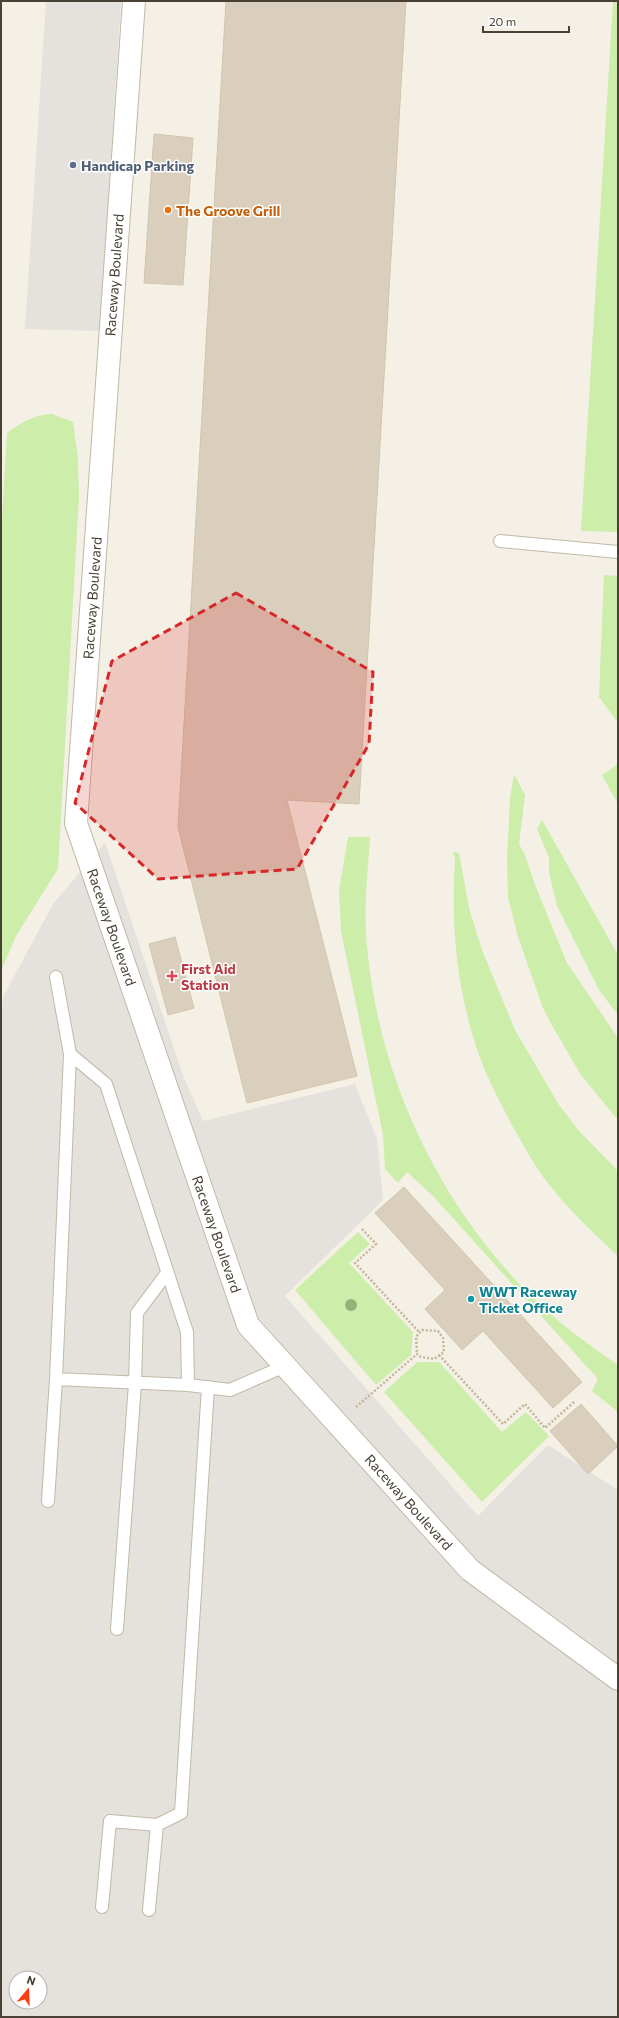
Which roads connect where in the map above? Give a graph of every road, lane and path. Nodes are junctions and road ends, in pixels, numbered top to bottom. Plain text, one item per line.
1 (134, 1) edge
2 (500, 541) dead end
3 (618, 552) edge
4 (56, 977) dead end
5 (70, 1054) junction
6 (362, 1229) dead end
7 (167, 1273) junction
8 (420, 1333) junction
9 (416, 1354) junction
10 (439, 1355) junction
11 (285, 1366) junction
12 (56, 1379) junction
13 (135, 1384) junction
14 (188, 1384) junction
15 (208, 1387) junction
16 (574, 1402) dead end
17 (337, 1423) junction
18 (48, 1501) dead end
19 (118, 1629) dead end
20 (618, 1679) edge
21 (157, 1825) junction
22 (102, 1907) dead end
23 (149, 1910) dead end

1 - 11 street, Raceway Boulevard
2 - 3 lane
4 - 5 lane
5 - 7 lane
5 - 12 lane
6 - 8 path
7 - 13 lane
7 - 14 lane
8 - 9 path
8 - 10 path
9 - 10 path
9 - 17 path
10 - 16 path
11 - 15 lane
11 - 17 street, Raceway Boulevard
12 - 13 lane
12 - 18 lane
13 - 14 lane
13 - 19 lane
14 - 15 lane
15 - 21 lane
17 - 20 street, Raceway Boulevard
21 - 22 lane
21 - 23 lane

